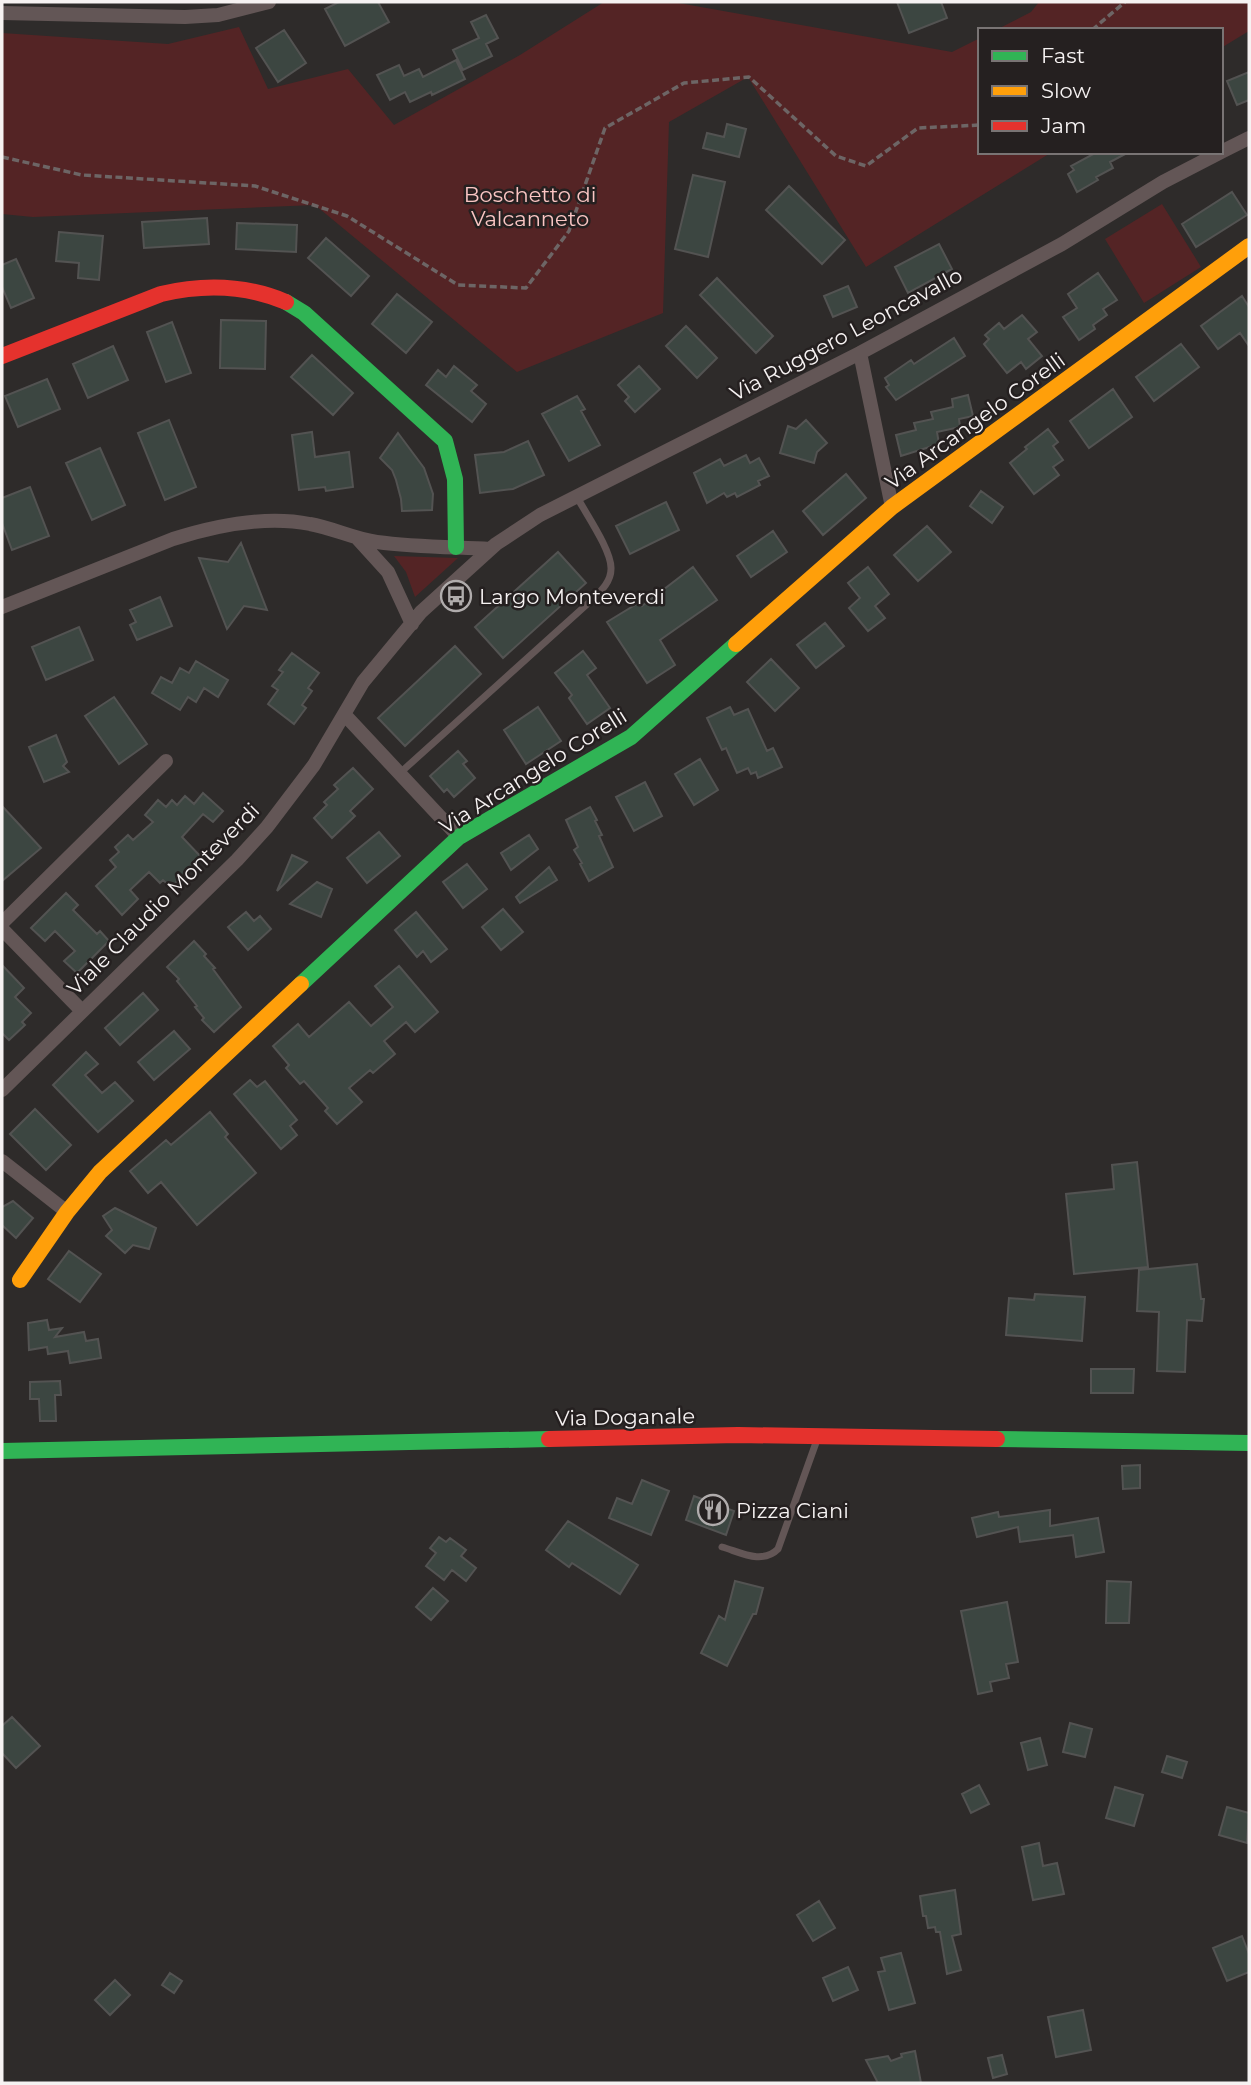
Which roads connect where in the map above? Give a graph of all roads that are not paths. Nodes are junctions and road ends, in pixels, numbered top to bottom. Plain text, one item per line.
1 (269, 2) edge
2 (2, 13) edge
3 (1249, 138) edge
4 (1223, 151) edge
5 (1217, 154) edge
6 (1249, 246) edge
7 (860, 353) junction
8 (2, 356) edge
9 (577, 497) junction
10 (892, 507) junction
11 (356, 538) junction
12 (456, 547) junction
13 (489, 549) junction
14 (2, 607) edge
15 (412, 624) junction
16 (344, 714) junction
17 (166, 761) dead end
18 (400, 774) junction
19 (459, 837) junction
20 (2, 923) edge
21 (2, 929) edge
22 (81, 1010) junction
23 (2, 1090) edge
24 (2, 1161) edge
25 (67, 1212) junction
26 (20, 1280) dead end
27 (818, 1437) junction
28 (1249, 1443) edge
29 (2, 1451) edge
30 (722, 1546) dead end

1 - 2 street
3 - 4 street, Via Ruggero Leoncavallo
5 - 7 street, Via Ruggero Leoncavallo
6 - 10 street, Via Arcangelo Corelli
7 - 9 street, Via Ruggero Leoncavallo
7 - 10 street
8 - 12 street
9 - 13 street, Via Ruggero Leoncavallo
9 - 18 lane
10 - 19 street, Via Arcangelo Corelli
11 - 12 street
11 - 14 street
11 - 15 street
12 - 13 street
13 - 15 street, Via Ruggero Leoncavallo
15 - 16 street, Viale Claudio Monteverdi
16 - 18 street
16 - 22 street, Viale Claudio Monteverdi
17 - 20 street
18 - 19 street
19 - 25 street, Via Arcangelo Corelli
21 - 22 street
22 - 23 street, Viale Claudio Monteverdi
24 - 25 street
25 - 26 street, Via Arcangelo Corelli
27 - 28 street, Via Doganale
27 - 29 street, Via Doganale
27 - 30 lane

